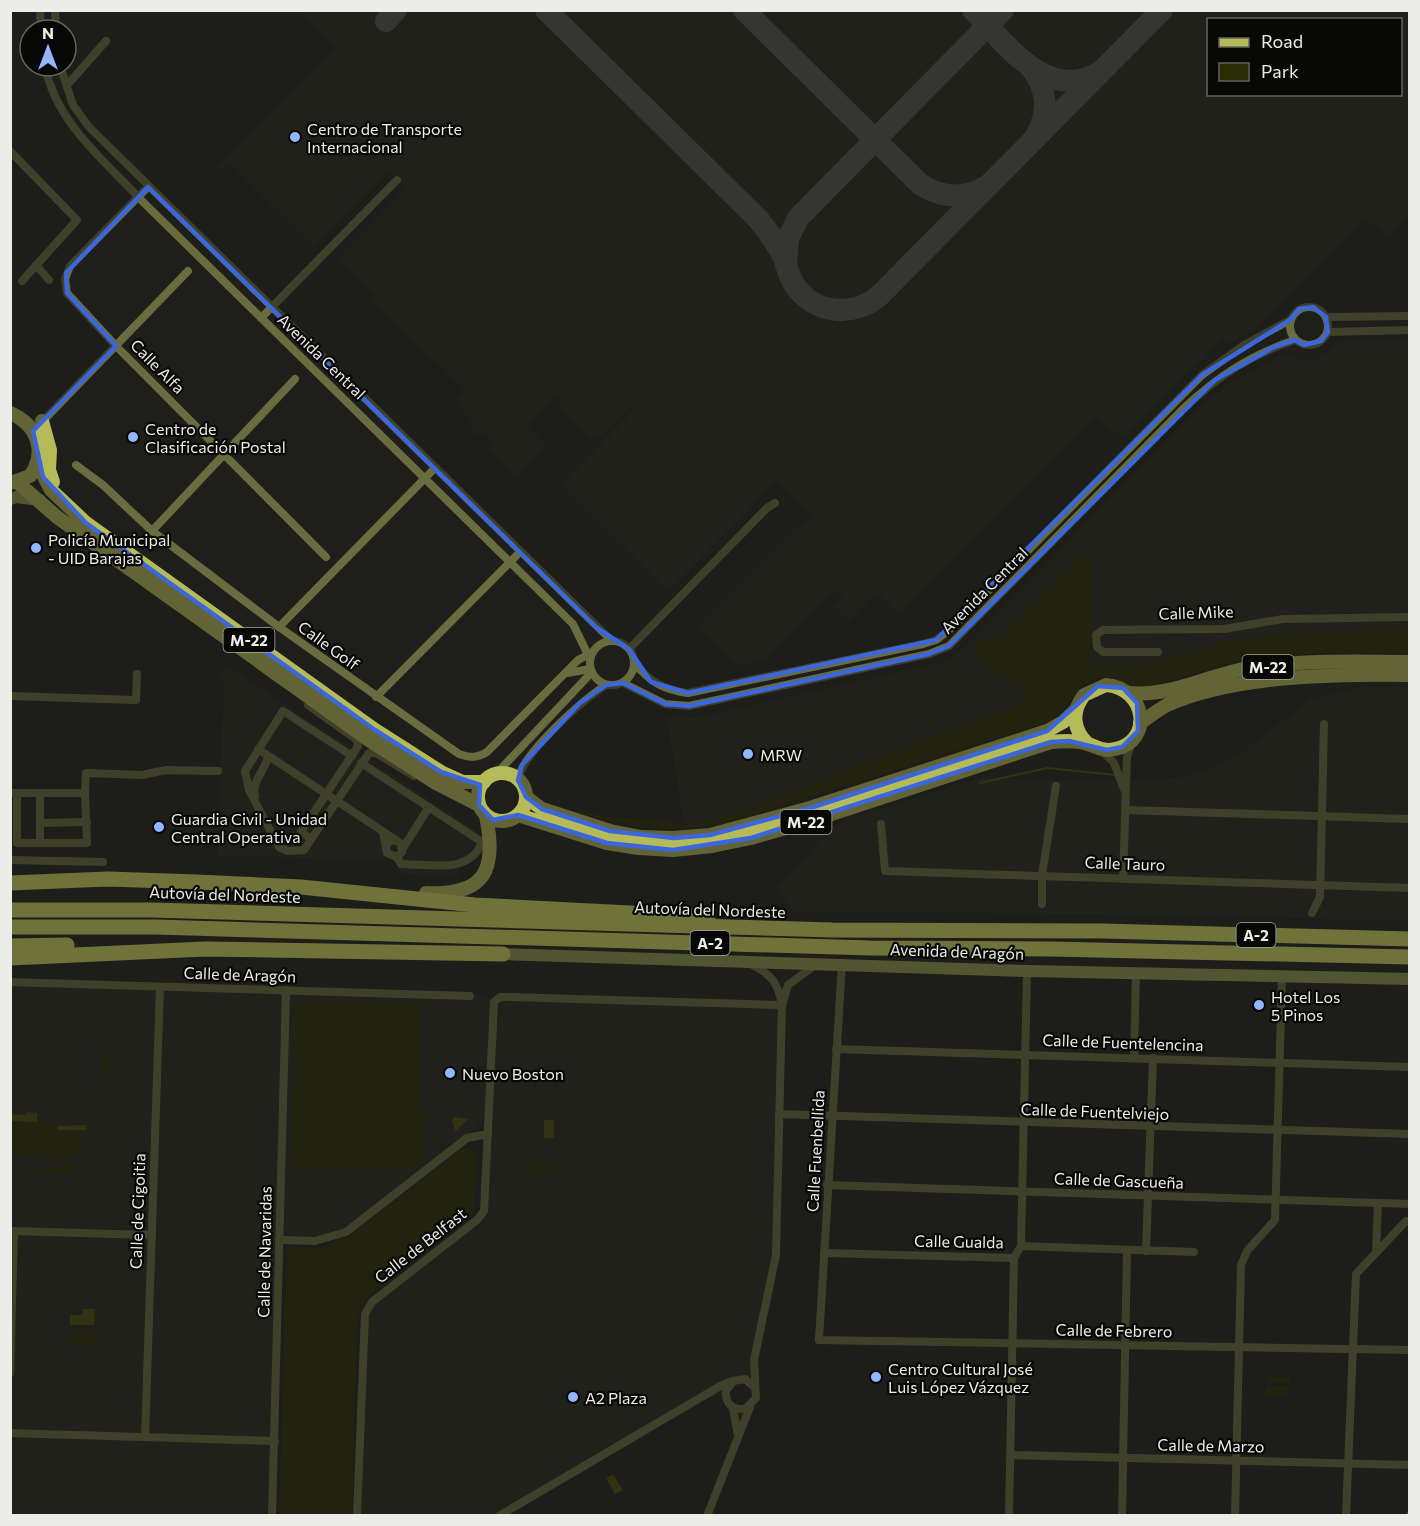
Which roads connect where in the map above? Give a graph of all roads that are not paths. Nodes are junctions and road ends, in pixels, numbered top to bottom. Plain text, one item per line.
1 (106, 41) dead end
2 (49, 78) edge
3 (64, 78) edge
4 (69, 83) dead end
5 (10, 151) edge
6 (397, 180) dead end
7 (148, 187) junction
8 (138, 196) junction
9 (36, 265) junction
10 (188, 271) dead end
11 (49, 280) dead end
12 (22, 281) dead end
13 (271, 308) junction
14 (1410, 316) edge
15 (1326, 317) junction
16 (261, 318) junction
17 (1290, 320) junction
18 (1410, 330) edge
19 (1328, 332) junction
20 (1295, 340) junction
21 (116, 346) junction
22 (295, 379) dead end
23 (10, 413) edge
24 (38, 426) junction
25 (224, 455) junction
26 (38, 465) junction
27 (76, 465) dead end
28 (435, 468) junction
29 (425, 478) junction
30 (14, 482) edge
31 (10, 499) edge
32 (40, 500) junction
33 (775, 503) dead end
34 (86, 523) junction
35 (152, 531) junction
36 (520, 552) junction
37 (327, 557) dead end
38 (510, 562) junction
39 (195, 616) junction
40 (1410, 617) edge
41 (279, 627) junction
42 (612, 641) junction
43 (629, 649) junction
44 (1158, 652) dead end
45 (591, 661) junction
46 (1410, 662) edge
47 (634, 663) junction
48 (567, 673) junction
49 (137, 674) dead end
50 (1410, 675) edge
51 (623, 683) junction
52 (606, 685) junction
53 (1129, 693) junction
54 (10, 696) edge
55 (376, 697) junction
56 (1076, 710) junction
57 (1140, 723) junction
58 (1324, 724) dead end
59 (1134, 738) junction
60 (1094, 747) junction
61 (258, 749) junction
62 (268, 756) junction
63 (352, 756) junction
64 (361, 763) junction
65 (266, 766) junction
66 (280, 766) junction
67 (218, 771) dead end
68 (496, 774) junction
69 (518, 780) junction
70 (484, 782) junction
71 (436, 783) junction
72 (1056, 786) dead end
73 (1125, 792) junction
74 (14, 793) edge
75 (40, 793) junction
76 (85, 793) junction
77 (326, 795) junction
78 (255, 797) junction
79 (526, 797) junction
80 (336, 801) junction
81 (429, 807) junction
82 (483, 810) junction
83 (1126, 810) junction
84 (518, 815) junction
85 (1322, 817) junction
86 (1410, 819) edge
87 (87, 822) junction
88 (40, 823) junction
89 (881, 824) dead end
90 (383, 832) junction
91 (311, 839) junction
92 (396, 840) junction
93 (40, 843) junction
94 (386, 846) junction
95 (403, 848) junction
96 (397, 857) junction
97 (10, 860) edge
98 (103, 862) dead end
99 (1042, 875) junction
100 (1122, 879) junction
101 (10, 883) edge
102 (1321, 885) junction
103 (1410, 888) edge
104 (339, 891) junction
105 (1042, 904) dead end
106 (10, 910) edge
107 (1312, 913) dead end
108 (441, 919) junction
109 (831, 923) junction
110 (10, 927) edge
111 (1103, 931) junction
112 (1410, 939) edge
113 (10, 946) edge
114 (503, 954) junction
115 (1410, 957) edge
116 (10, 958) edge
117 (744, 961) junction
118 (819, 963) junction
119 (842, 963) junction
120 (1027, 971) junction
121 (1136, 973) junction
122 (1282, 977) junction
123 (1410, 979) edge
124 (10, 982) edge
125 (160, 987) junction
126 (286, 990) junction
127 (470, 996) dead end
128 (782, 1005) junction
129 (836, 1049) junction
130 (1024, 1054) junction
131 (1134, 1058) junction
132 (1153, 1058) junction
133 (1280, 1062) junction
134 (1410, 1067) edge
135 (779, 1114) junction
136 (831, 1116) junction
137 (1023, 1124) junction
138 (1151, 1128) junction
139 (1278, 1132) junction
140 (488, 1134) junction
141 (1410, 1134) edge
142 (827, 1185) junction
143 (1022, 1191) junction
144 (1148, 1196) junction
145 (1276, 1200) junction
146 (1378, 1203) junction
147 (1410, 1204) edge
148 (1410, 1221) edge
149 (12, 1231) edge
150 (152, 1235) junction
151 (279, 1240) junction
152 (1021, 1246) junction
153 (1127, 1251) junction
154 (1146, 1251) junction
155 (1194, 1252) dead end
156 (1376, 1252) junction
157 (824, 1253) junction
158 (1014, 1258) junction
159 (819, 1340) joint
160 (1012, 1342) junction
161 (1126, 1345) junction
162 (1238, 1348) junction
163 (1353, 1349) junction
164 (1410, 1350) edge
165 (754, 1360) junction
166 (10, 1373) edge
167 (736, 1380) junction
168 (754, 1387) junction
169 (726, 1396) junction
170 (700, 1397) junction
171 (750, 1407) junction
172 (733, 1408) junction
173 (10, 1433) edge
174 (738, 1436) junction
175 (146, 1437) junction
176 (275, 1441) junction
177 (1011, 1455) junction
178 (1124, 1457) junction
179 (1236, 1460) junction
180 (1348, 1464) junction
181 (1410, 1465) edge
182 (272, 1515) edge
183 (357, 1515) edge
184 (499, 1515) edge
185 (707, 1515) edge
186 (1009, 1515) edge
187 (1122, 1515) edge
188 (1235, 1515) edge
189 (1346, 1515) edge

1 - 4 street
2 - 8 street, Avenida Central
3 - 7 street, Avenida Central
5 - 9 street
6 - 13 street
7 - 8 street, Calle Alfa
7 - 13 street, Avenida Central
8 - 16 street, Avenida Central
8 - 21 street, Calle Alfa
9 - 11 street
9 - 12 street
10 - 21 street
13 - 16 street
13 - 28 street, Avenida Central
14 - 15 street
15 - 17 street
15 - 19 street
16 - 29 street, Avenida Central
17 - 20 street
17 - 47 street, Avenida Central
18 - 19 street
19 - 20 street
20 - 51 street, Avenida Central
21 - 24 street
21 - 25 street, Calle Alfa
22 - 25 street
23 - 24 main road
24 - 26 main road
24 - 34 main road
25 - 35 street
25 - 37 street, Calle Alfa
26 - 30 main road
26 - 34 main road, M-22
27 - 35 street, Calle Golf
28 - 29 street
28 - 36 street, Avenida Central
29 - 38 street, Avenida Central
29 - 41 street
30 - 32 main road, M-22
31 - 32 street
32 - 39 main road, M-22
33 - 43 street
34 - 70 main road, M-22
35 - 41 street, Calle Golf
36 - 38 street
36 - 42 street, Avenida Central
38 - 45 street, Avenida Central
38 - 55 street
39 - 63 street
39 - 71 main road, M-22
40 - 44 street, Calle Mike
41 - 55 street, Calle Golf
42 - 43 street
42 - 45 street
43 - 47 street
45 - 48 street, Calle Golf
45 - 48 street
45 - 52 street
45 - 68 street
46 - 53 main road, M-22
47 - 51 street
48 - 55 street, Calle Golf
49 - 54 street
50 - 57 main road, M-22
51 - 52 street
52 - 69 street
53 - 56 main road, M-22
53 - 57 main road
56 - 60 main road
56 - 79 main road, M-22
57 - 59 main road
58 - 85 street
59 - 60 main road, M-22
59 - 73 street
60 - 73 street
60 - 84 main road, M-22
61 - 62 street
61 - 63 street
61 - 78 street
62 - 65 street
62 - 66 street
63 - 77 street
64 - 71 street
64 - 80 street
64 - 81 street
65 - 66 street
65 - 78 street
66 - 77 street
67 - 76 street
68 - 69 main road
68 - 70 main road
69 - 79 main road
70 - 82 main road
71 - 82 main road, M-22
72 - 99 street
73 - 83 street
74 - 75 street
74 - 93 street
75 - 76 street
75 - 88 street
76 - 87 street
77 - 80 street
77 - 91 street
78 - 91 street
79 - 84 main road
80 - 90 street
80 - 91 street
81 - 95 street
81 - 96 street
82 - 84 main road
82 - 104 main road
83 - 85 street
83 - 100 street
85 - 86 street
85 - 102 street
87 - 88 street
87 - 93 street
88 - 93 street
89 - 99 street, Calle Tauro
90 - 92 street
90 - 94 street
92 - 94 street
92 - 95 street
94 - 96 street
95 - 96 street
97 - 98 street
99 - 100 street, Calle Tauro
99 - 105 street
100 - 102 street, Calle Tauro
101 - 104 highway
102 - 103 street, Calle Tauro
102 - 107 street
104 - 109 highway
106 - 108 highway, Autovía del Nordeste / A-2
108 - 109 highway
108 - 111 highway, Autovía del Nordeste / A-2
109 - 111 highway
110 - 115 highway, Autovía del Nordeste / A-2
111 - 112 highway, Autovía del Nordeste / A-2
113 - 114 highway
114 - 116 highway
114 - 117 street, Avenida de Aragón
117 - 118 street, Avenida de Aragón
117 - 128 street
118 - 119 street, Avenida de Aragón
118 - 128 street
119 - 120 street, Avenida de Aragón
119 - 129 street, Calle Fuenbellida
120 - 121 street, Avenida de Aragón
120 - 130 street
121 - 122 street, Avenida de Aragón
121 - 131 street
122 - 123 street, Avenida de Aragón
122 - 133 street
124 - 125 street, Calle de Aragón
125 - 126 street, Calle de Aragón
125 - 150 street, Calle de Cigoitia
126 - 127 street, Calle de Aragón
126 - 151 street, Calle de Navaridas
128 - 135 street
128 - 140 street, Calle de Belfast
129 - 130 street, Calle de Fuentelencina
129 - 136 street, Calle Fuenbellida
130 - 131 street, Calle de Fuentelencina
130 - 137 street
131 - 132 street, Calle de Fuentelencina
132 - 133 street, Calle de Fuentelencina
132 - 138 street
133 - 134 street, Calle de Fuentelencina
133 - 139 street
135 - 136 street, Calle de Fuentelviejo
135 - 165 street
136 - 137 street, Calle de Fuentelviejo
136 - 142 street, Calle Fuenbellida
137 - 138 street, Calle de Fuentelviejo
137 - 143 street
138 - 139 street, Calle de Fuentelviejo
138 - 144 street
139 - 141 street, Calle de Fuentelviejo
139 - 145 street
140 - 151 street
140 - 183 street, Calle de Belfast
142 - 143 street, Calle de Gascueña
142 - 157 street, Calle Fuenbellida
143 - 144 street, Calle de Gascueña
143 - 152 street
144 - 145 street, Calle de Gascueña
144 - 154 street
145 - 146 street, Calle de Gascueña
145 - 162 street
146 - 147 street, Calle de Gascueña
146 - 156 street
148 - 156 street
149 - 150 street
149 - 166 street
150 - 175 street, Calle de Cigoitia
151 - 176 street, Calle de Navaridas
152 - 153 street, Calle Gualda
152 - 158 street, Calle Gualda
153 - 154 street, Calle Gualda
153 - 161 street
154 - 155 street, Calle Gualda
156 - 163 street
157 - 158 street, Calle Gualda
157 - 159 street, Calle Fuenbellida
158 - 160 street
159 - 160 street, Calle de Febrero
160 - 161 street, Calle de Febrero
160 - 177 street
161 - 162 street, Calle de Febrero
161 - 178 street
162 - 163 street, Calle de Febrero
162 - 179 street
163 - 164 street, Calle de Febrero
163 - 180 street
165 - 167 street
165 - 168 street
167 - 168 street
167 - 169 street
167 - 170 street
168 - 171 street
169 - 170 street
169 - 172 street
170 - 184 street
171 - 172 street
171 - 174 street
172 - 174 street
173 - 175 street
174 - 185 street
175 - 176 street
176 - 182 street, Calle de Navaridas
177 - 178 street, Calle de Marzo
177 - 186 street
178 - 179 street, Calle de Marzo
178 - 187 street
179 - 180 street, Calle de Marzo
179 - 188 street
180 - 181 street, Calle de Marzo
180 - 189 street

